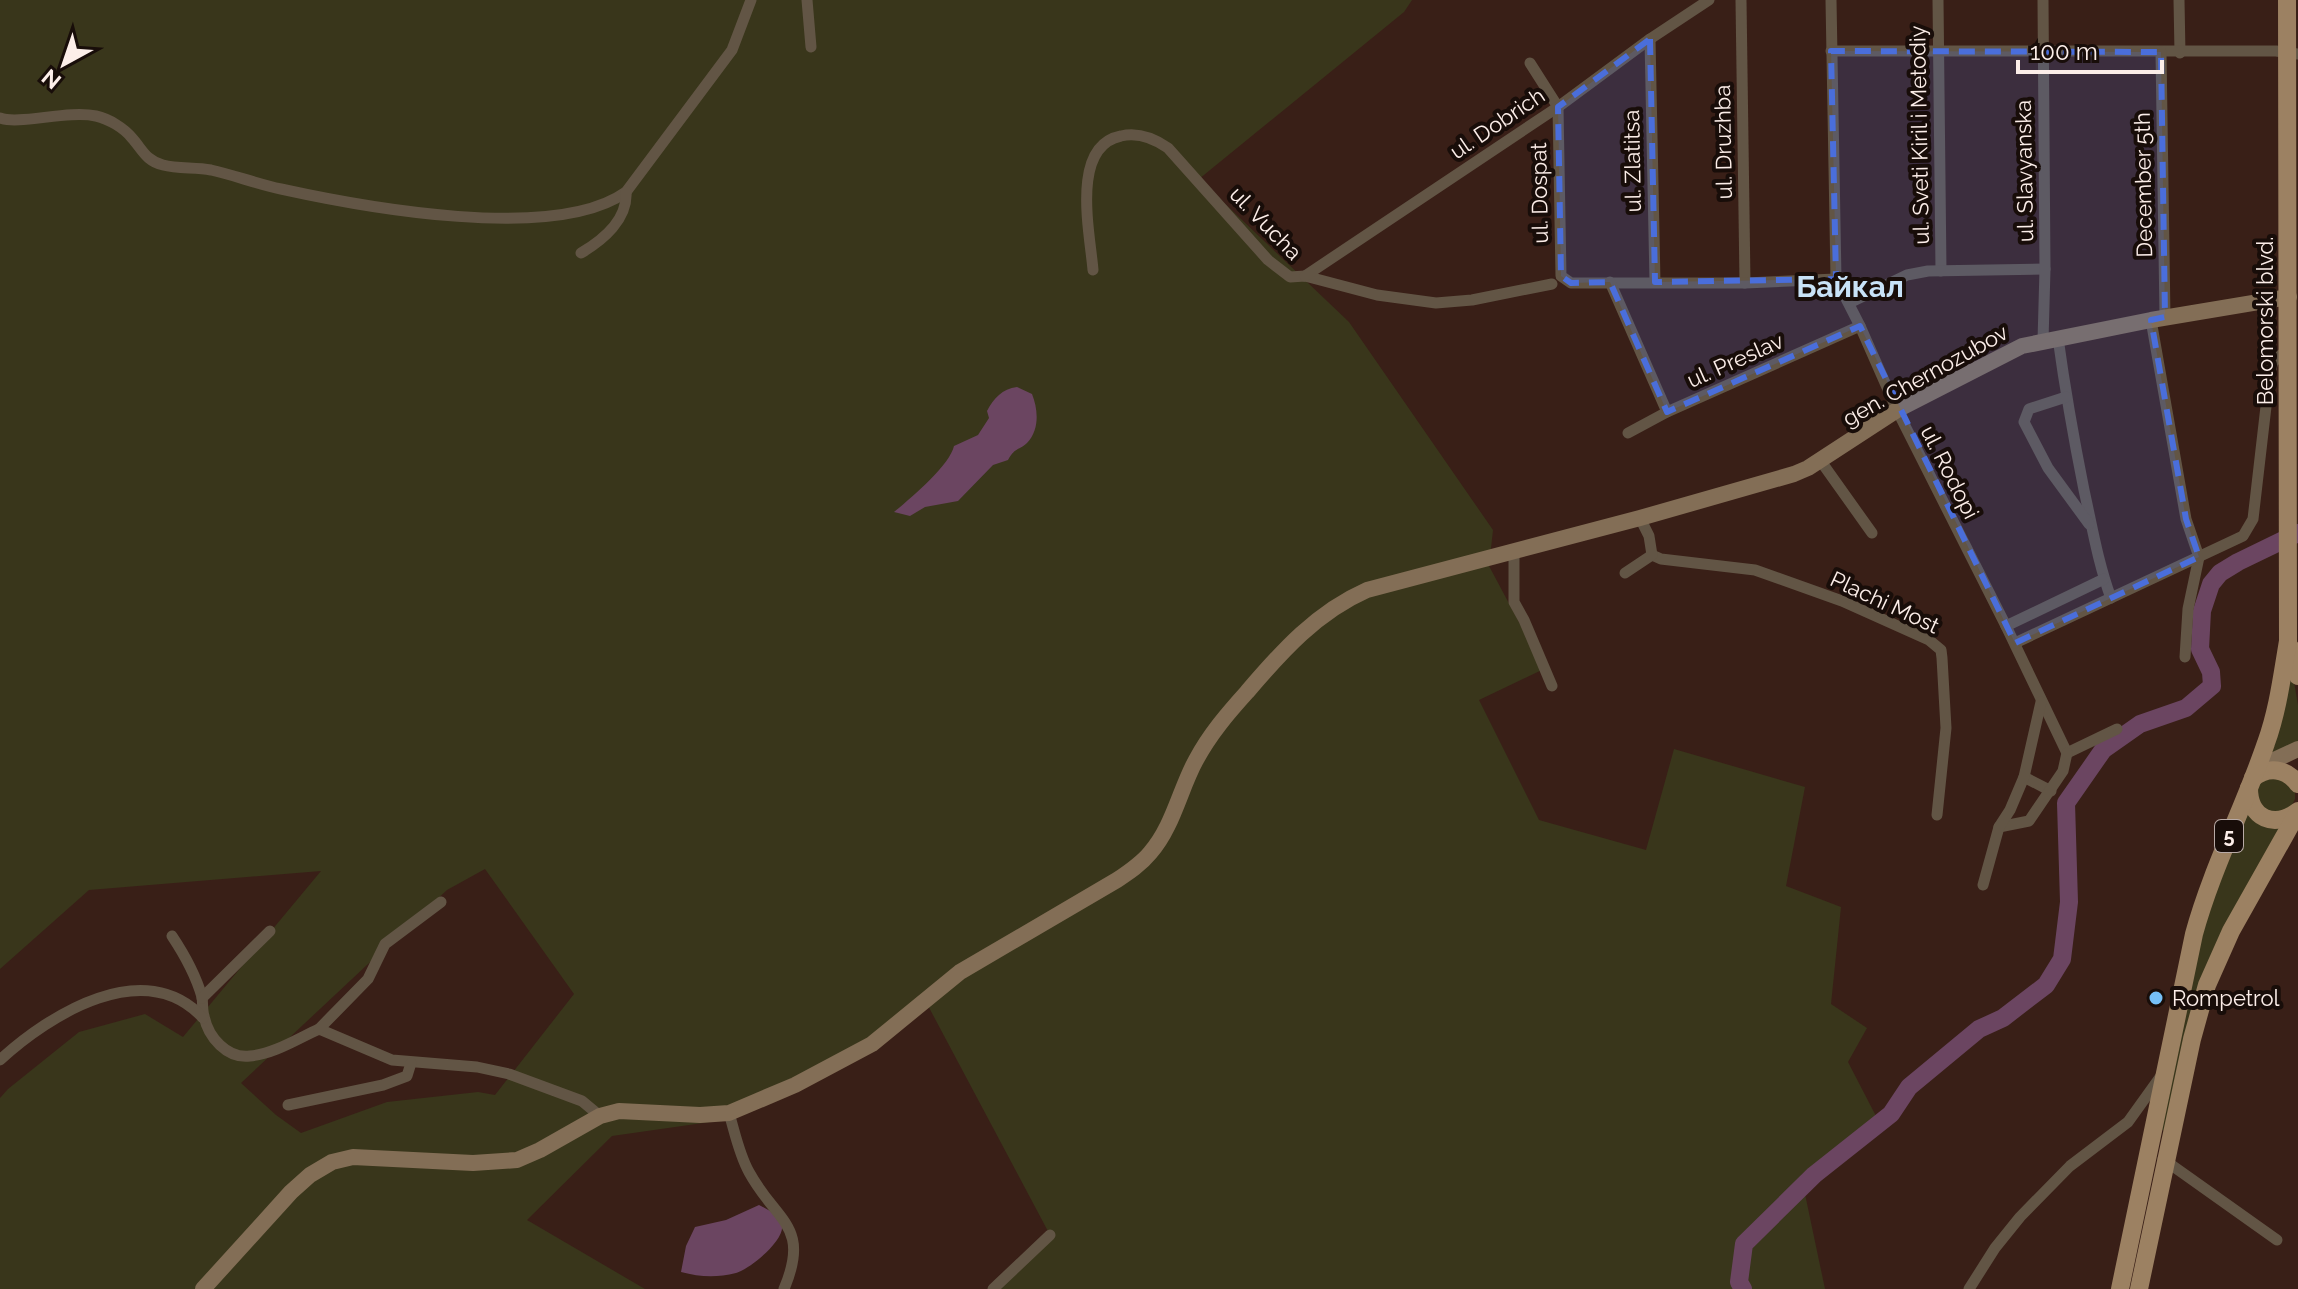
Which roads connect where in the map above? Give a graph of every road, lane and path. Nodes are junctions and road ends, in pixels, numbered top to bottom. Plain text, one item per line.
1 (751, 0) edge
2 (807, 0) edge
3 (1709, 0) edge
4 (1741, 0) edge
5 (1831, 0) edge
6 (1938, 0) edge
7 (2043, 0) edge
8 (2179, 0) edge
9 (2287, 0) edge
10 (1650, 39) junction
11 (811, 47) dead end
12 (1831, 51) junction
13 (2043, 51) junction
14 (1938, 52) junction
15 (2161, 52) junction
16 (2287, 52) edge
17 (2180, 53) junction
18 (1530, 63) dead end
19 (1558, 107) junction
20 (0, 118) edge
21 (626, 192) junction
22 (581, 253) dead end
23 (2045, 269) junction
24 (1093, 270) dead end
25 (1941, 271) junction
26 (1305, 276) junction
27 (1836, 279) junction
28 (1558, 282) junction
29 (1610, 282) junction
30 (1655, 282) junction
31 (1745, 283) junction
32 (2293, 297) edge
33 (1849, 303) junction
34 (2158, 318) junction
35 (1860, 326) junction
36 (2050, 339) junction
37 (2289, 347) junction
38 (2066, 397) junction
39 (1897, 410) junction
40 (1667, 412) junction
41 (1628, 433) dead end
42 (1820, 460) junction
43 (1640, 518) junction
44 (2092, 528) junction
45 (1872, 533) dead end
46 (1514, 551) junction
47 (1652, 555) junction
48 (2199, 557) junction
49 (1625, 573) dead end
50 (2104, 579) junction
51 (2111, 598) junction
52 (2006, 626) junction
53 (2288, 641) junction
54 (2015, 643) junction
55 (2185, 657) dead end
56 (2298, 676) edge
57 (1552, 686) dead end
58 (2041, 701) junction
59 (2117, 729) dead end
60 (2298, 749) edge
61 (2067, 753) junction
62 (2024, 777) junction
63 (2253, 778) junction
64 (2298, 784) edge
65 (2051, 791) junction
66 (2298, 812) edge
67 (1937, 815) dead end
68 (1999, 827) junction
69 (1983, 885) dead end
70 (441, 902) dead end
71 (270, 931) dead end
72 (172, 936) dead end
73 (202, 998) junction
74 (204, 1018) junction
75 (319, 1029) junction
76 (0, 1060) edge
77 (411, 1063) junction
78 (2166, 1069) junction
79 (288, 1105) dead end
80 (729, 1113) junction
81 (600, 1116) junction
82 (2149, 1153) junction
83 (2168, 1161) junction
84 (1050, 1235) dead end
85 (2277, 1240) dead end
86 (203, 1289) edge
87 (784, 1289) edge
88 (993, 1289) edge
89 (1969, 1289) edge
90 (2120, 1289) edge
91 (2139, 1289) edge

1 - 21 street
2 - 11 street
3 - 10 street, ul. Dobrich
4 - 31 street, ul. Druzhba
5 - 12 street, ul. Rodopi
6 - 14 street, ul. Sveti Kiril i Metodiy
7 - 13 street, ul. Slavyanska
8 - 17 street
9 - 16 main road, Belomorski blvd. / 5
10 - 19 street, ul. Dobrich
10 - 30 street, ul. Zlatitsa
12 - 14 street
12 - 27 street, ul. Rodopi
13 - 14 street
13 - 15 street
13 - 23 street, ul. Slavyanska
14 - 25 street, ul. Sveti Kiril i Metodiy
15 - 17 street
15 - 34 street, December 5th
16 - 17 street
16 - 32 main road, Belomorski blvd. / 5
18 - 19 street
19 - 26 street, ul. Dobrich
19 - 28 street, ul. Dospat
20 - 21 street
21 - 22 street
23 - 25 street
23 - 36 street, ul. Slavyanska
24 - 26 street, ul. Vucha
25 - 33 street
26 - 28 street, ul. Vucha
27 - 31 street, ul. Vucha
27 - 33 street, ul. Rodopi
28 - 29 street, ul. Vucha
29 - 30 street, ul. Vucha
29 - 40 street
30 - 31 street, ul. Vucha
32 - 34 street, gen. Chernozubov
32 - 37 main road, Belomorski blvd. / 5
33 - 35 street, ul. Rodopi
34 - 36 street, gen. Chernozubov
34 - 48 street, December 5th
35 - 39 street, ul. Rodopi
35 - 40 street, ul. Preslav
36 - 38 street, ul. Slavyanska
36 - 39 street, gen. Chernozubov
37 - 48 street
37 - 53 main road, Belomorski blvd. / 5
38 - 44 street, ul. Slavyanska
38 - 44 street
39 - 42 street, gen. Chernozubov
39 - 52 street, ul. Rodopi
40 - 41 street, ul. Preslav
42 - 43 street, gen. Chernozubov
42 - 45 street
43 - 46 street, gen. Chernozubov
43 - 47 street
44 - 50 street, ul. Slavyanska
46 - 57 street
46 - 80 street, gen. Chernozubov
47 - 49 street
47 - 67 street, Plachi Most
48 - 51 street
48 - 55 street
50 - 51 street, ul. Slavyanska
50 - 52 street
51 - 54 street
52 - 54 street, ul. Rodopi
53 - 56 main road, Belomorski blvd. / 5
53 - 63 main road, Belomorski blvd. / 5
54 - 58 street, ul. Rodopi
58 - 61 street, ul. Rodopi
58 - 62 street
59 - 61 street
60 - 63 street
61 - 65 street
62 - 65 street
62 - 68 street
63 - 64 main road
63 - 66 main road
63 - 78 main road, Belomorski blvd. / 5
65 - 68 street
66 - 83 main road, 5
68 - 69 street
70 - 75 street
71 - 73 street
72 - 73 street
73 - 74 street
74 - 75 street
74 - 76 street
75 - 77 street
77 - 79 street
77 - 81 street
78 - 82 main road, 5
78 - 89 street
80 - 81 street
80 - 87 street
81 - 86 street
82 - 83 street
82 - 90 main road, 5
83 - 85 street
83 - 91 main road, 5
84 - 88 street

